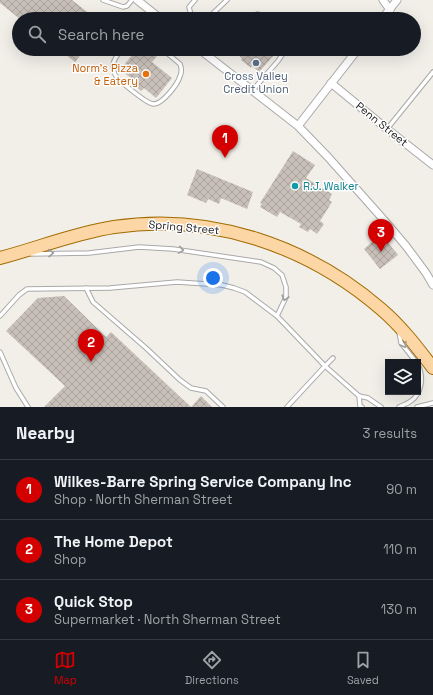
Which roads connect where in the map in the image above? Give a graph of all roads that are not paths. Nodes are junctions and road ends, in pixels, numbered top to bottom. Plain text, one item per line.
1 (103, 0) edge
2 (132, 0) edge
3 (137, 0) edge
4 (195, 0) edge
5 (228, 0) edge
6 (383, 0) edge
7 (397, 0) edge
8 (114, 2) edge
9 (390, 10) joint
10 (152, 12) edge
11 (190, 12) edge
12 (215, 12) edge
13 (116, 56) edge
14 (173, 56) edge
15 (210, 56) edge
16 (281, 56) edge
17 (352, 56) edge
18 (433, 72) edge
19 (331, 83) junction
20 (252, 91) junction
21 (298, 126) junction
22 (387, 129) junction
23 (433, 165) edge
24 (12, 254) junction
25 (0, 258) edge
26 (433, 285) edge
27 (86, 288) junction
28 (0, 316) edge
29 (276, 316) junction
30 (398, 325) junction
31 (0, 352) edge
32 (333, 358) dead end
33 (414, 359) edge
34 (326, 366) junction
35 (433, 368) edge
36 (421, 375) edge
37 (421, 386) edge
38 (416, 395) edge
39 (359, 396) junction
40 (433, 402) edge
41 (28, 407) edge
42 (223, 407) edge
43 (287, 407) edge
44 (362, 407) edge
45 (381, 407) edge
46 (399, 407) edge
47 (417, 407) edge

1 - 8 lane
2 - 8 lane
3 - 10 street
4 - 11 lane
5 - 12 lane
6 - 9 street
7 - 9 street
13 - 14 lane
15 - 20 street
16 - 20 lane
17 - 19 street
18 - 22 lane
19 - 21 street
19 - 22 street, Penn Street
20 - 21 street
21 - 26 street
22 - 23 street, Penn Street
24 - 25 main road, Spring Street
24 -> 29 lane
24 - 30 main road, Spring Street
27 - 28 lane
27 - 29 lane
27 - 42 lane
29 - 34 lane
30 -> 33 lane
30 - 35 main road, Spring Street
31 - 41 lane
32 - 34 lane
34 - 39 lane
34 - 43 lane
36 - 37 lane
38 - 46 lane
39 - 44 lane
39 - 45 lane
40 - 47 lane

